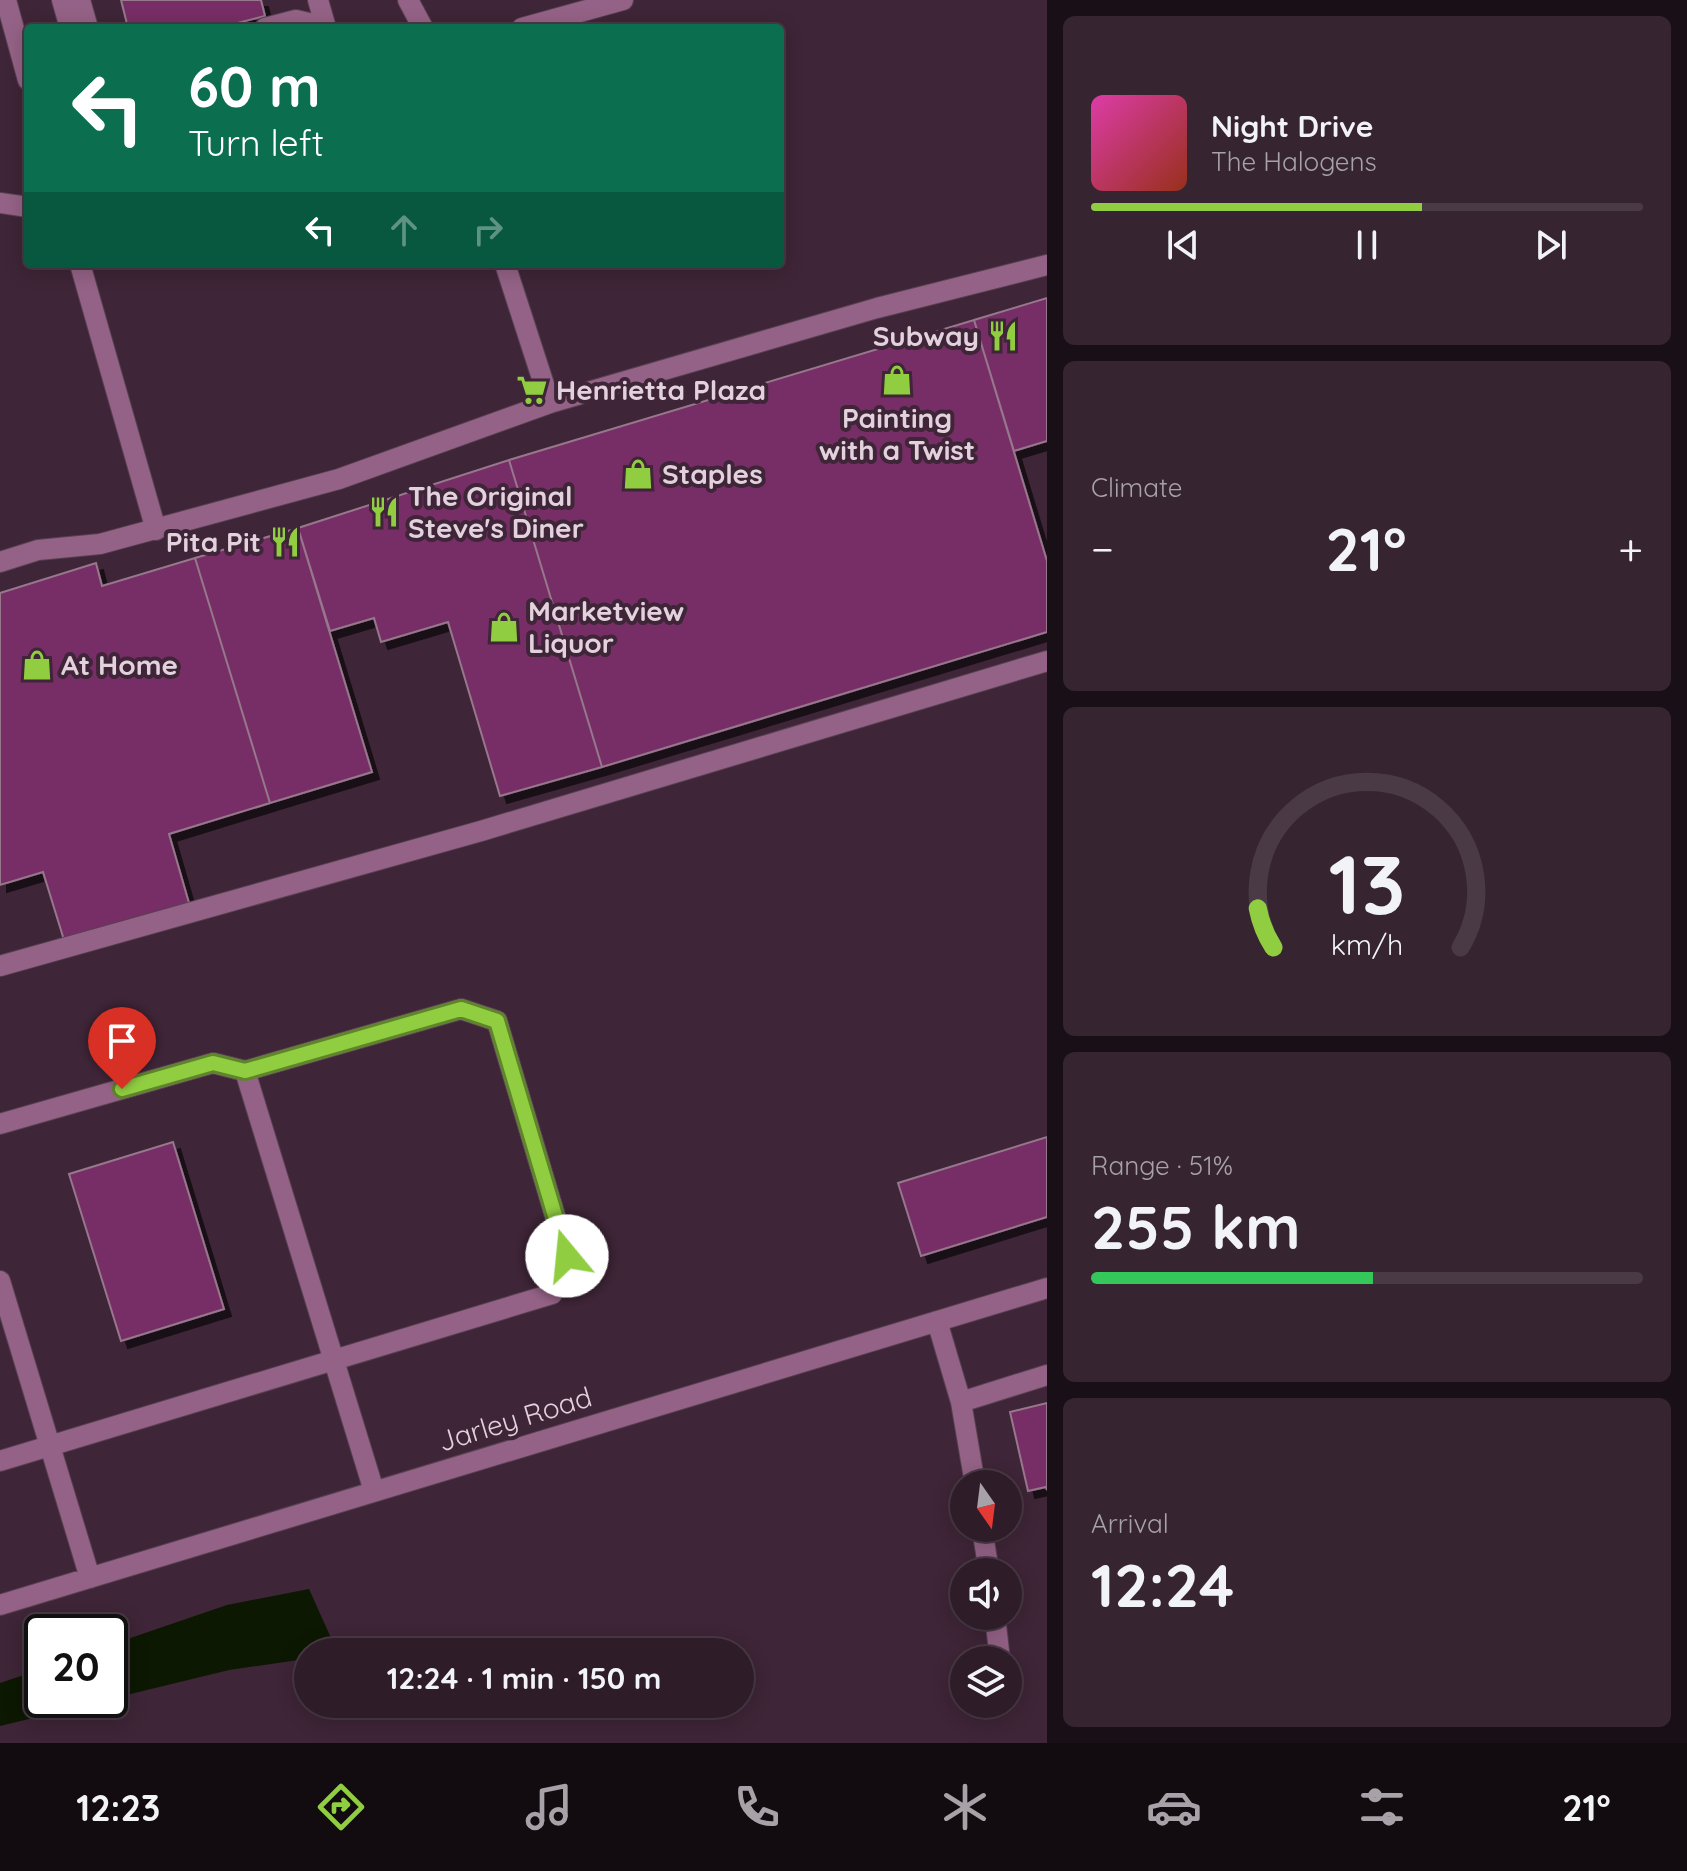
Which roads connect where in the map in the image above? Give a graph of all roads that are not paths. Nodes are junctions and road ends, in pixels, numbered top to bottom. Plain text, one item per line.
1 (6, 0) edge
2 (62, 0) edge
3 (80, 0) edge
4 (318, 0) edge
5 (408, 0) edge
6 (623, 0) edge
7 (69, 24) edge
8 (87, 24) edge
9 (280, 24) edge
10 (313, 24) edge
11 (325, 24) edge
12 (421, 24) edge
13 (536, 24) edge
14 (24, 65) edge
15 (0, 203) edge
16 (24, 206) edge
17 (1047, 265) edge
18 (81, 268) edge
19 (506, 268) edge
20 (550, 403) junction
21 (156, 530) junction
22 (0, 562) edge
23 (1047, 661) edge
24 (0, 966) edge
25 (245, 1071) junction
26 (0, 1124) edge
27 (0, 1281) edge
28 (1047, 1288) edge
29 (937, 1321) junction
30 (336, 1361) junction
31 (1047, 1375) edge
32 (961, 1402) junction
33 (50, 1447) junction
34 (0, 1461) edge
35 (973, 1470) edge
36 (374, 1491) junction
37 (90, 1578) junction
38 (0, 1605) edge

1 - 14 street
2 - 7 street
3 - 8 street
4 - 11 street
5 - 12 street
6 - 13 street
9 - 10 street
15 - 16 street
17 - 20 street
18 - 21 street
19 - 20 street
20 - 21 street
21 - 22 street
23 - 24 street
25 - 26 street
25 - 30 street
25 - 30 street
27 - 33 street
28 - 29 street, Jarley Road
29 - 32 street
29 - 36 street, Jarley Road
30 - 33 street
30 - 36 street
31 - 32 street
32 - 35 street
33 - 34 street
33 - 37 street
36 - 37 street, Jarley Road
37 - 38 street, Jarley Road

